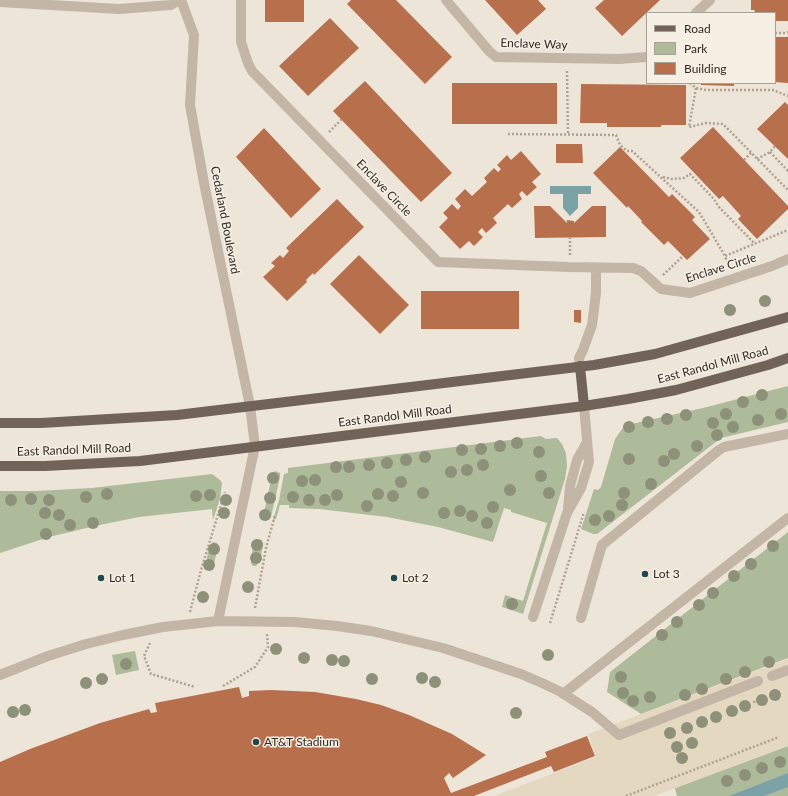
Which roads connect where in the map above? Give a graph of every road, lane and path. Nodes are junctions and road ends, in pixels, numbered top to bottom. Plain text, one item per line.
1 (180, 0) edge
2 (241, 0) edge
3 (446, 0) edge
4 (710, 0) edge
5 (0, 2) edge
6 (697, 12) edge
7 (776, 32) edge
8 (788, 32) edge
9 (646, 57) edge
10 (567, 58) junction
11 (691, 84) edge
12 (696, 88) junction
13 (788, 96) edge
14 (342, 119) dead end
15 (508, 134) dead end
16 (568, 135) junction
17 (320, 141) junction
18 (775, 146) dead end
19 (770, 152) junction
20 (751, 153) junction
21 (757, 158) junction
22 (744, 160) dead end
23 (788, 171) edge
24 (693, 172) dead end
25 (690, 174) junction
26 (662, 177) junction
27 (788, 190) edge
28 (788, 230) edge
29 (754, 244) junction
30 (683, 256) dead end
31 (725, 256) junction
32 (788, 259) edge
33 (596, 268) junction
34 (733, 279) junction
35 (654, 284) junction
36 (788, 317) edge
37 (788, 358) edge
38 (579, 362) junction
39 (250, 406) junction
40 (584, 406) junction
41 (0, 423) edge
42 (788, 434) edge
43 (255, 446) junction
44 (0, 466) edge
45 (225, 492) dead end
46 (585, 509) dead end
47 (275, 515) dead end
48 (788, 518) edge
49 (255, 610) dead end
50 (189, 615) dead end
51 (533, 617) dead end
52 (580, 618) dead end
53 (218, 620) junction
54 (550, 623) dead end
55 (267, 632) dead end
56 (150, 642) dead end
57 (788, 670) edge
58 (0, 675) edge
59 (772, 676) dead end
60 (758, 681) dead end
61 (223, 686) dead end
62 (195, 687) dead end
63 (564, 694) junction
64 (754, 701) dead end
65 (755, 705) dead end
66 (780, 737) dead end
67 (626, 796) edge

1 - 5 street, Cedarland Boulevard
1 - 39 street, Cedarland Boulevard
2 - 17 street, Enclave Circle
3 - 10 street, Enclave Way
4 - 6 street
7 - 8 path
9 - 10 street, Enclave Way
10 - 16 path
11 - 12 path
12 - 13 path
12 - 20 path
14 - 17 path
15 - 16 path
16 - 26 path
17 - 33 street, Enclave Circle
18 - 19 path
19 - 21 path
19 - 23 path
20 - 21 path
20 - 22 path
21 - 27 path
24 - 25 path
25 - 26 path
25 - 29 path
26 - 31 path
28 - 29 path
29 - 31 path
30 - 35 path
31 - 34 path
32 - 34 street, Enclave Circle
33 - 35 street, Enclave Circle
33 - 38 street
34 - 35 street, Enclave Circle
36 - 38 main road
37 - 40 main road, East Randol Mill Road
38 - 39 main road
38 - 40 main road
39 - 41 main road
39 - 43 street, Cedarland Boulevard
40 - 43 main road, East Randol Mill Road
40 - 51 street
42 - 52 street
43 - 44 main road, East Randol Mill Road
43 - 53 street, Cedarland Boulevard
45 - 50 path
46 - 54 path
47 - 49 path
48 - 63 street
53 - 58 street
53 - 63 street
55 - 61 path
56 - 62 path
57 - 59 street
60 - 63 street
64 - 65 path
66 - 67 path

